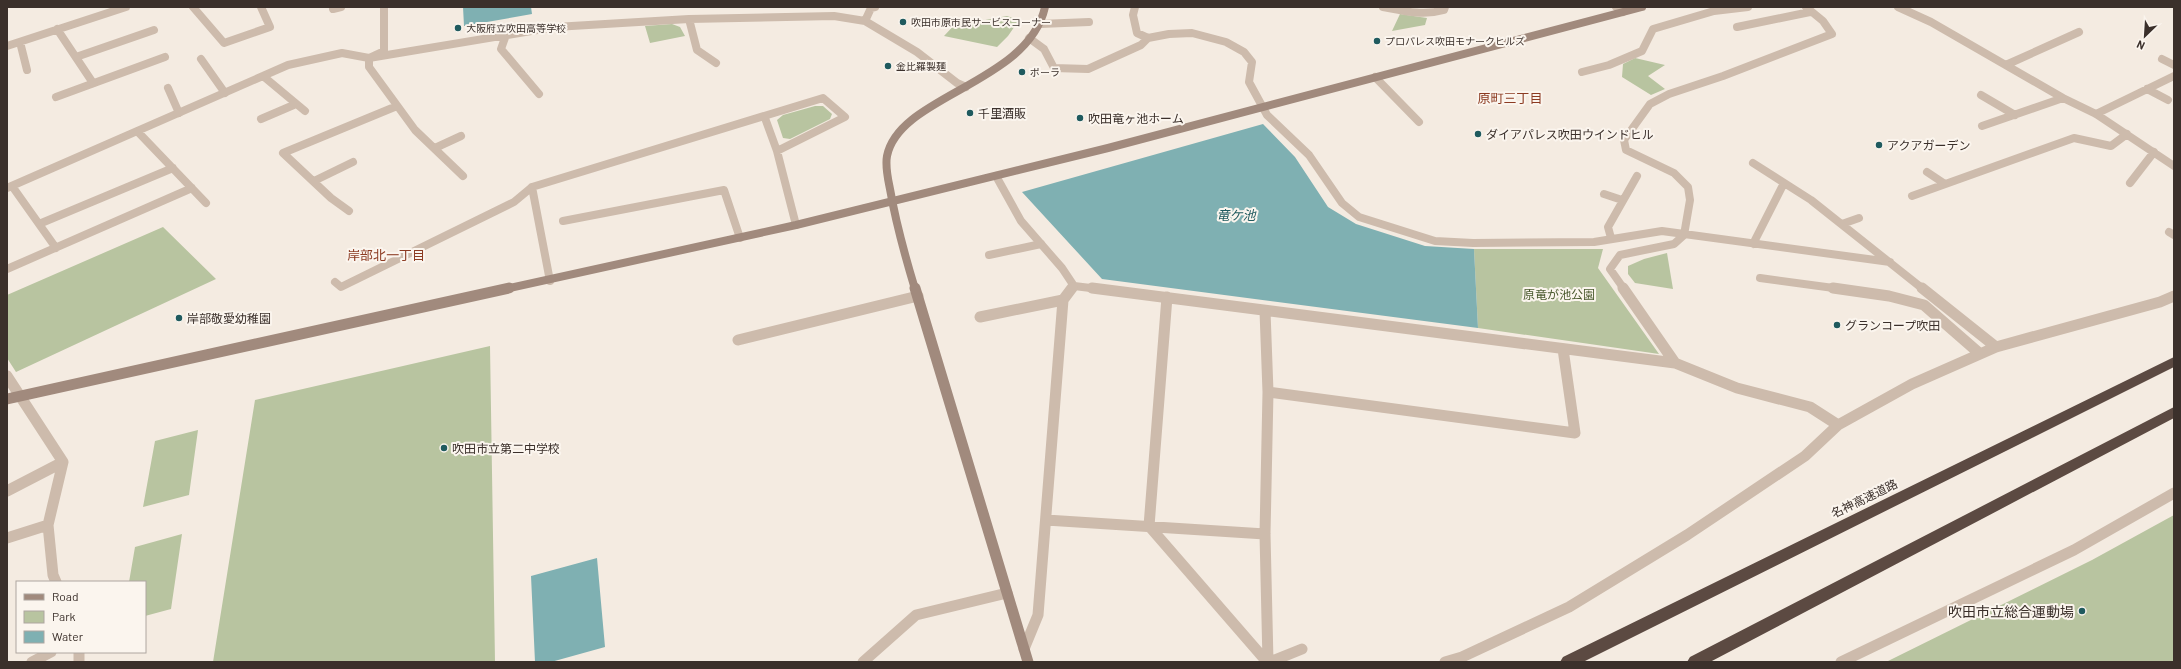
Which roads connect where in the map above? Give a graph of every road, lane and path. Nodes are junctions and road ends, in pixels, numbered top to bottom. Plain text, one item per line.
1 (126, 7) edge
2 (193, 7) edge
3 (261, 7) edge
4 (341, 7) edge
5 (384, 7) edge
6 (834, 7) edge
7 (875, 7) edge
8 (1045, 7) edge
9 (1135, 7) edge
10 (1383, 7) edge
11 (1445, 7) edge
12 (1616, 7) edge
13 (1642, 7) edge
14 (1748, 7) edge
15 (1898, 7) edge
16 (333, 9) dead end
17 (1808, 9) edge
18 (1624, 12) junction
19 (834, 16) junction
20 (689, 19) junction
21 (865, 21) junction
22 (1089, 22) dead end
23 (1040, 24) junction
24 (1737, 27) dead end
25 (57, 29) junction
26 (154, 30) dead end
27 (2080, 32) dead end
28 (506, 35) junction
29 (1029, 38) junction
30 (1148, 38) junction
31 (20, 42) junction
32 (7, 46) edge
33 (76, 57) junction
34 (165, 58) dead end
35 (369, 58) junction
36 (2162, 59) dead end
37 (201, 60) dead end
38 (716, 63) dead end
39 (2008, 64) junction
40 (2174, 65) edge
41 (27, 70) dead end
42 (1582, 72) dead end
43 (263, 76) junction
44 (2174, 76) edge
45 (1375, 77) junction
46 (93, 83) junction
47 (966, 87) junction
48 (168, 88) dead end
49 (2147, 89) junction
50 (225, 93) junction
51 (539, 94) dead end
52 (1981, 95) dead end
53 (56, 97) dead end
54 (2063, 98) junction
55 (2168, 100) dead end
56 (296, 104) junction
57 (397, 106) junction
58 (1262, 107) junction
59 (305, 111) dead end
60 (179, 113) junction
61 (2014, 114) junction
62 (2096, 114) junction
63 (765, 118) junction
64 (261, 119) dead end
65 (1419, 122) dead end
66 (1982, 126) dead end
67 (138, 132) junction
68 (2127, 134) junction
69 (461, 136) dead end
70 (435, 148) junction
71 (777, 151) junction
72 (2154, 152) junction
73 (352, 162) dead end
74 (1753, 163) dead end
75 (2174, 166) edge
76 (173, 168) junction
77 (1927, 172) dead end
78 (463, 176) dead end
79 (996, 176) junction
80 (1637, 176) dead end
81 (314, 181) junction
82 (1784, 183) junction
83 (2130, 183) dead end
84 (1945, 184) junction
85 (10, 187) edge
86 (532, 187) junction
87 (192, 188) junction
88 (1604, 194) dead end
89 (1912, 196) dead end
90 (894, 200) junction
91 (1622, 200) junction
92 (206, 203) dead end
93 (349, 211) dead end
94 (1859, 218) dead end
95 (563, 221) dead end
96 (39, 224) junction
97 (1842, 224) junction
98 (796, 225) junction
99 (1684, 235) junction
100 (740, 238) junction
101 (1611, 238) junction
102 (1041, 244) junction
103 (1753, 244) junction
104 (56, 248) junction
105 (989, 256) dead end
106 (1890, 262) junction
107 (7, 269) edge
108 (1760, 278) dead end
109 (550, 281) junction
110 (335, 282) dead end
111 (1074, 286) junction
112 (918, 296) junction
113 (2174, 296) edge
114 (1167, 297) junction
115 (1063, 300) junction
116 (1265, 311) junction
117 (980, 317) dead end
118 (738, 340) dead end
119 (1996, 347) junction
120 (1563, 348) junction
121 (1979, 353) junction
122 (2174, 362) edge
123 (1675, 364) junction
124 (7, 376) edge
125 (1268, 392) junction
126 (20, 396) junction
127 (7, 399) edge
128 (2174, 412) edge
129 (1838, 425) junction
130 (63, 462) junction
131 (7, 491) edge
132 (2174, 493) edge
133 (1046, 520) junction
134 (48, 525) junction
135 (1149, 526) junction
136 (1265, 534) junction
137 (7, 538) edge
138 (56, 581) edge
139 (1007, 593) junction
140 (1024, 649) junction
141 (1302, 649) dead end
142 (49, 653) edge
143 (32, 662) edge
144 (863, 662) edge
145 (1028, 662) edge
146 (1268, 662) edge
147 (1445, 662) edge
148 (1568, 662) edge
149 (1695, 662) edge
150 (1841, 662) edge

1 - 25 street
2 - 3 street
4 - 16 street
5 - 35 street
6 - 19 street
7 - 21 street
8 - 23 street
9 - 30 street
10 - 11 street
12 - 18 street
13 - 18 street
14 - 42 street
15 - 39 street
17 - 24 street
17 - 99 street
18 - 45 street
19 - 20 street
19 - 21 street
20 - 28 street
20 - 38 street
21 - 47 street
22 - 23 street
23 - 29 street
25 - 31 street
25 - 33 street
26 - 33 street
27 - 39 street
28 - 35 street
28 - 51 street
29 - 30 street
29 - 47 street
30 - 58 street
31 - 32 street
31 - 41 street
33 - 46 street
34 - 46 street
35 - 43 street
35 - 57 street
36 - 40 street
37 - 50 street
39 - 54 street
43 - 50 street
43 - 56 street
44 - 49 street
45 - 58 street
45 - 65 street
46 - 53 street
47 - 90 street
48 - 60 street
49 - 55 street
49 - 62 street
50 - 60 street
52 - 61 street
54 - 61 street
54 - 62 street
56 - 59 street
56 - 64 street
57 - 70 street
57 - 81 street
58 - 79 street
58 - 101 street
60 - 67 street
61 - 66 street
62 - 68 street
63 - 71 street
63 - 71 street
63 - 86 street
67 - 76 street
67 - 85 street
68 - 72 street
68 - 84 street
69 - 70 street
70 - 78 street
71 - 98 street
72 - 75 street
72 - 83 street
73 - 81 street
74 - 82 street
76 - 87 street
76 - 96 street
77 - 84 street
79 - 90 street
79 - 102 street
80 - 91 street
81 - 93 street
82 - 97 street
82 - 103 street
84 - 89 street
85 - 96 street
86 - 109 street
86 - 110 street
87 - 92 street
87 - 104 street
88 - 91 street
90 - 98 street
90 - 112 street
91 - 101 street
94 - 97 street
95 - 100 street
96 - 104 street
97 - 106 street
98 - 100 street
99 - 101 street
99 - 103 street
99 - 123 street
100 - 109 street
102 - 105 street
102 - 111 street
103 - 106 street
104 - 107 street
106 - 119 street
108 - 121 street
109 - 126 street
111 - 114 street
111 - 115 street
112 - 118 street
112 - 139 street
113 - 119 street
114 - 116 street
114 - 135 street
115 - 117 street
115 - 133 street
116 - 120 street
116 - 125 street
119 - 121 street
120 - 123 street
120 - 125 street
121 - 129 street
122 - 148 highway, 名神高速道路
123 - 129 street
124 - 126 street
125 - 136 street
126 - 127 street
126 - 130 street
128 - 149 highway
129 - 147 street
130 - 131 street
130 - 134 street
132 - 150 street
133 - 135 street
133 - 140 street
134 - 137 street
134 - 138 street
135 - 136 street
135 - 146 street
136 - 146 street
139 - 140 street
139 - 144 street
140 - 145 street
141 - 146 street
142 - 143 street

